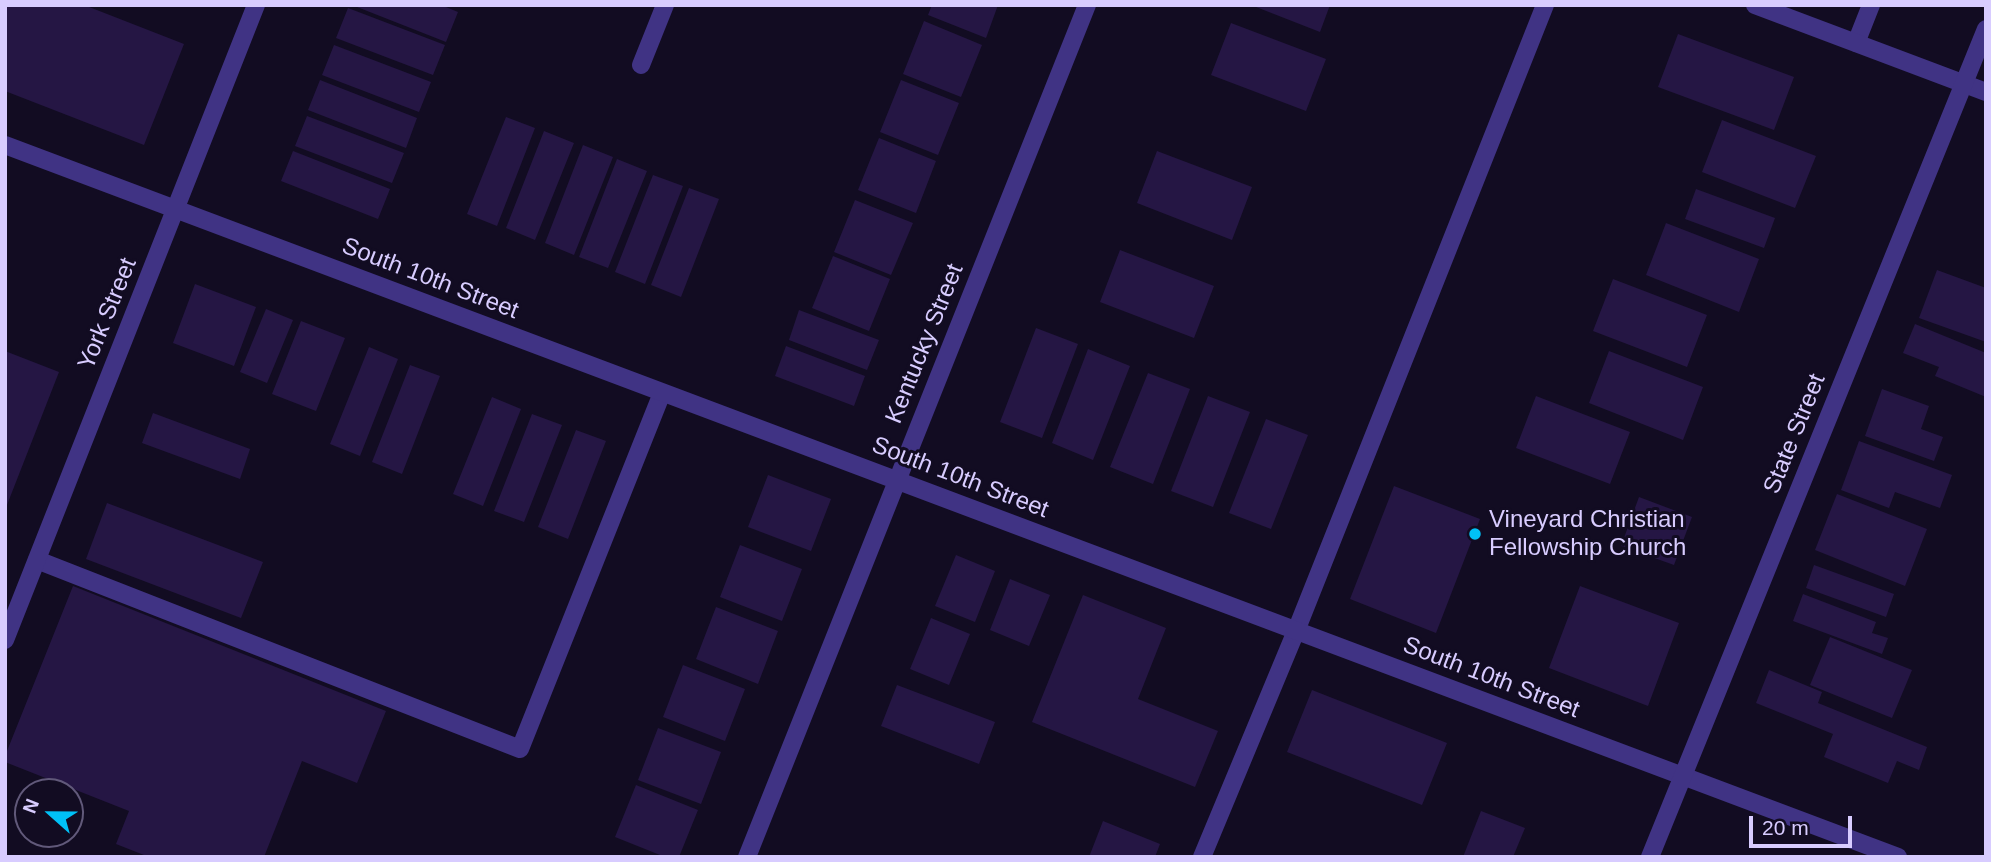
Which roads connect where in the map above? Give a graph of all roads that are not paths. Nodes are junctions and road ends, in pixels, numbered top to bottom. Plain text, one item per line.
1 (256, 5) edge
2 (665, 5) edge
3 (1087, 5) edge
4 (1545, 5) edge
5 (1755, 5) edge
6 (1871, 5) edge
7 (1986, 29) edge
8 (1856, 43) junction
9 (640, 65) dead end
10 (1964, 83) junction
11 (1986, 92) edge
12 (5, 145) edge
13 (175, 209) junction
14 (662, 393) junction
15 (896, 481) junction
16 (37, 559) junction
17 (1296, 631) junction
18 (5, 640) edge
19 (1682, 776) junction
20 (747, 857) edge
21 (1202, 857) edge
22 (1650, 857) edge
23 (1898, 857) edge

1 - 13 street, York Street
2 - 9 street
3 - 15 street, Kentucky Street
4 - 17 street
5 - 8 street
6 - 8 street
7 - 10 street, State Street
8 - 10 street
10 - 11 street
10 - 19 street, State Street
12 - 13 street, South 10th Street
13 - 14 street, South 10th Street
13 - 16 street, York Street
14 - 15 street, South 10th Street
14 - 16 street
15 - 17 street, South 10th Street
15 - 20 street, Kentucky Street
16 - 18 street, York Street
17 - 19 street, South 10th Street
17 - 21 street
19 - 22 street, State Street
19 - 23 street, South 10th Street

